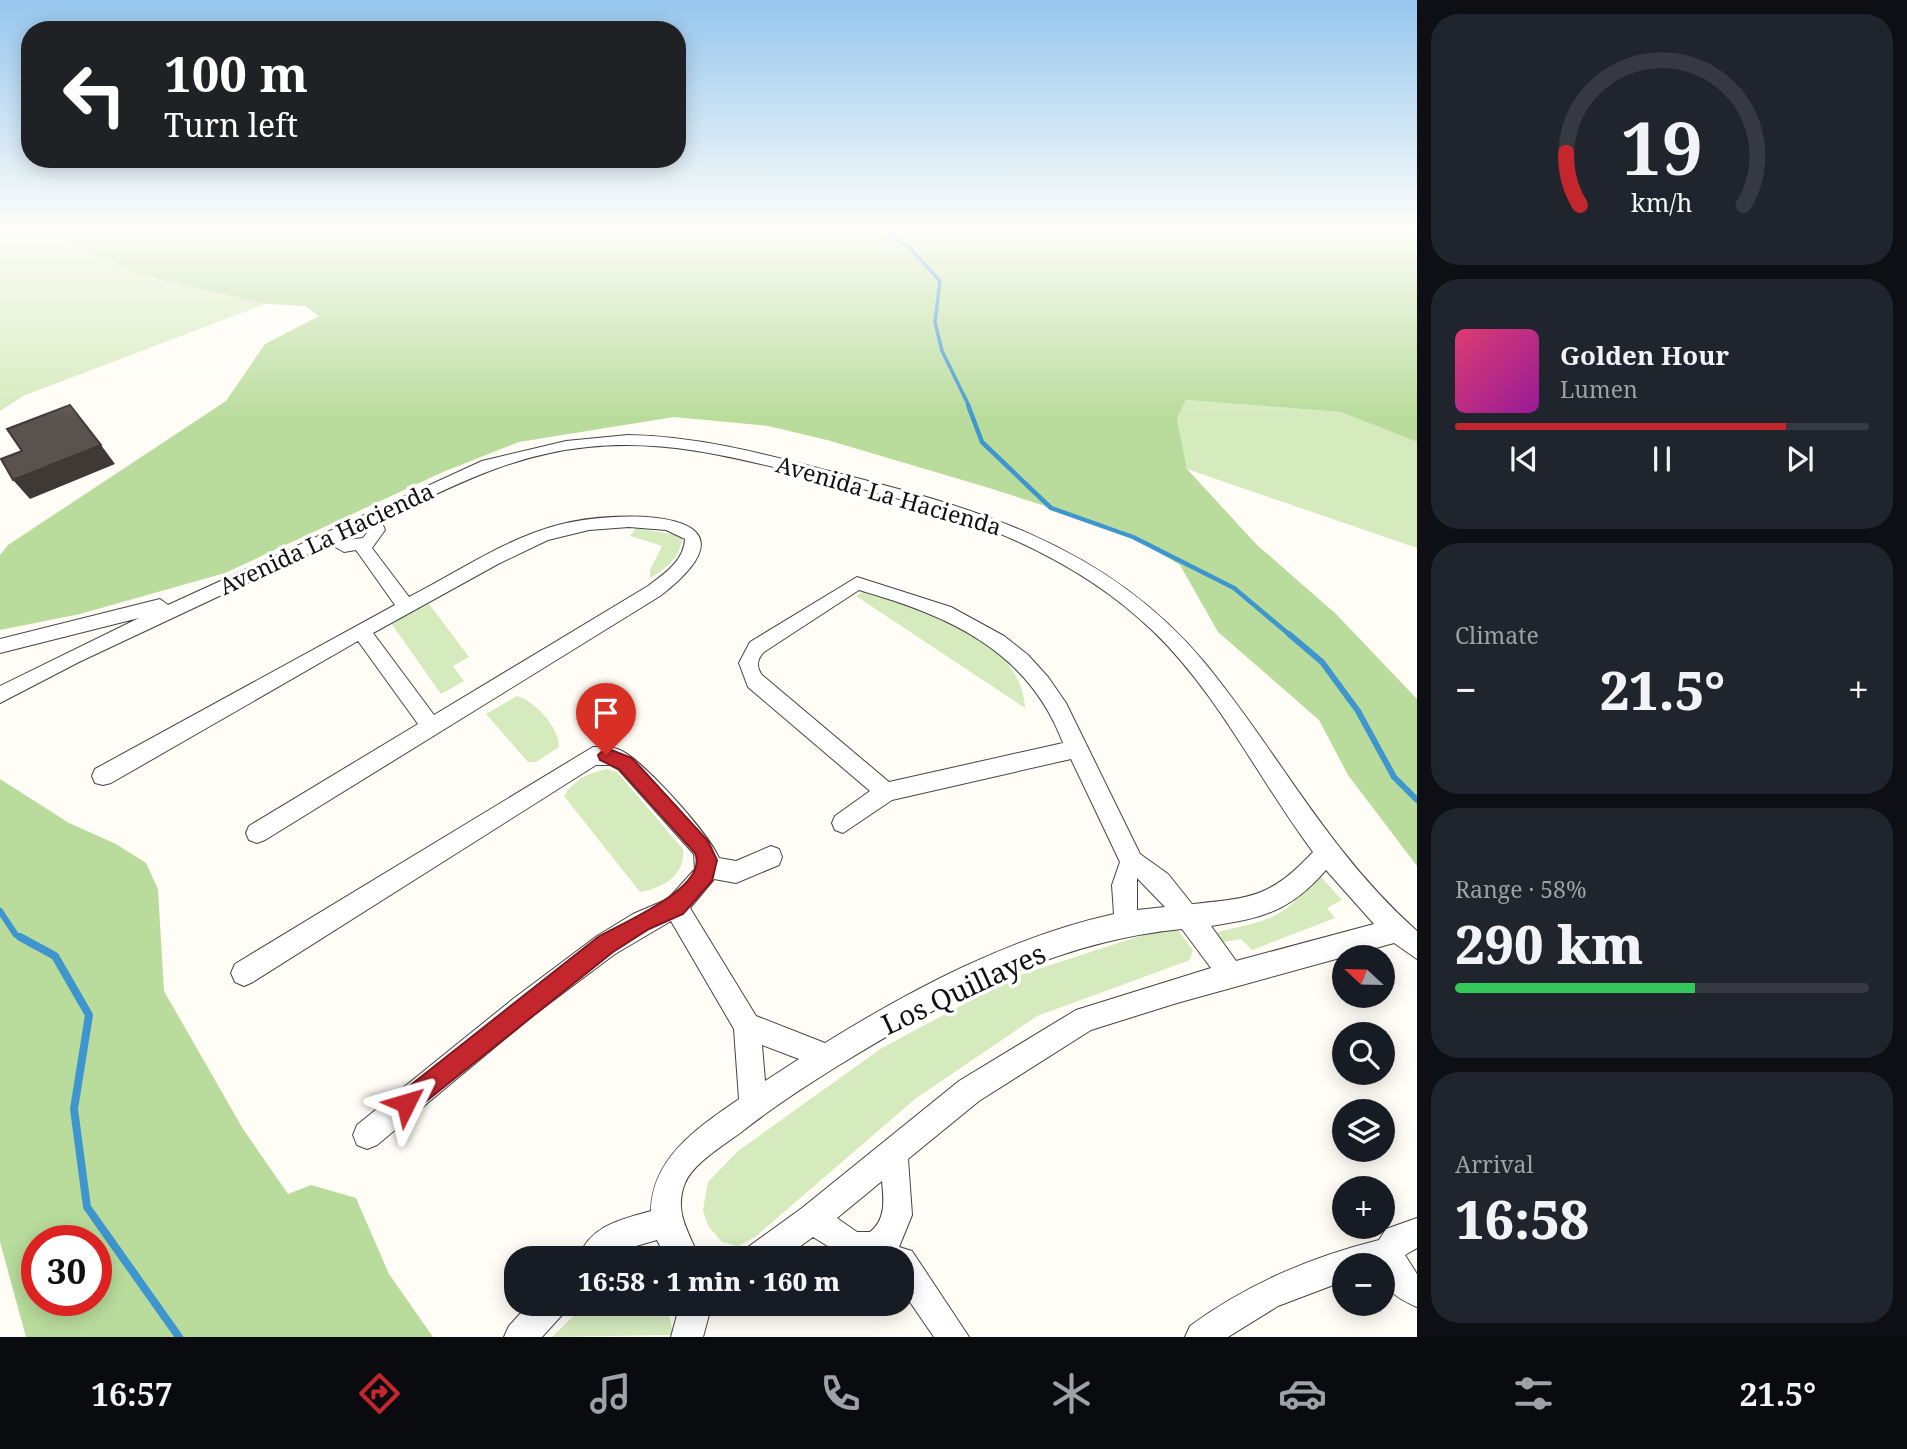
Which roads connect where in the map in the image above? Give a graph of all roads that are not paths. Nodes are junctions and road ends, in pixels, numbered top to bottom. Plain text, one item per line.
1 (372, 517) junction
2 (332, 536) junction
3 (361, 545) junction
4 (208, 593) junction
5 (406, 607) junction
6 (361, 631) junction
7 (0, 646) edge
8 (0, 695) edge
9 (431, 727) junction
10 (1076, 749) junction
11 (103, 776) dead end
12 (886, 792) junction
13 (843, 823) dead end
14 (257, 833) dead end
15 (1325, 855) junction
16 (771, 857) dead end
17 (1132, 862) junction
18 (707, 867) junction
19 (676, 907) junction
20 (1187, 917) junction
21 (1128, 925) junction
22 (1407, 939) edge
23 (244, 974) dead end
24 (1230, 976) junction
25 (747, 1026) junction
26 (828, 1056) junction
27 (753, 1104) junction
28 (367, 1135) dead end
29 (892, 1152) junction
30 (813, 1219) junction
31 (667, 1222) junction
32 (1417, 1233) edge
33 (604, 1246) edge
34 (677, 1246) edge
35 (776, 1246) edge
36 (855, 1246) edge
37 (895, 1246) edge
38 (1390, 1253) edge
39 (1395, 1267) edge
40 (1332, 1270) edge
41 (914, 1281) edge
42 (1417, 1291) edge
43 (540, 1316) edge
44 (693, 1316) edge
45 (520, 1337) edge
46 (687, 1337) edge
47 (953, 1337) edge
48 (1201, 1337) edge

1 - 2 street, Avenida La Hacienda
1 - 3 street
1 - 15 street, Avenida La Hacienda
2 - 3 street
2 - 4 street, Avenida La Hacienda
3 - 5 street
4 - 7 street, Avenida La Hacienda
4 - 8 street, Avenida La Hacienda
5 - 6 street
5 - 9 street
6 - 9 street
6 - 11 street
9 - 14 street
10 - 12 street
10 - 12 street
10 - 17 street
12 - 13 street
15 - 20 street, Los Quillayes
15 - 22 street, Avenida La Hacienda
16 - 18 street
17 - 20 street
17 - 21 street
18 - 19 street
18 - 23 street
19 - 25 street
19 - 28 street
20 - 21 street, Los Quillayes
20 - 24 street
21 - 26 street, Los Quillayes
22 - 24 street
24 - 29 street
25 - 26 street
25 - 27 street
26 - 27 street, Los Quillayes
27 - 31 street, Los Quillayes
29 - 30 street
29 - 37 street
30 - 35 street
30 - 36 street
31 - 33 street
31 - 34 street, Los Quillayes
32 - 38 street
39 - 42 street
40 - 48 street
41 - 47 street
43 - 45 street
44 - 46 street

